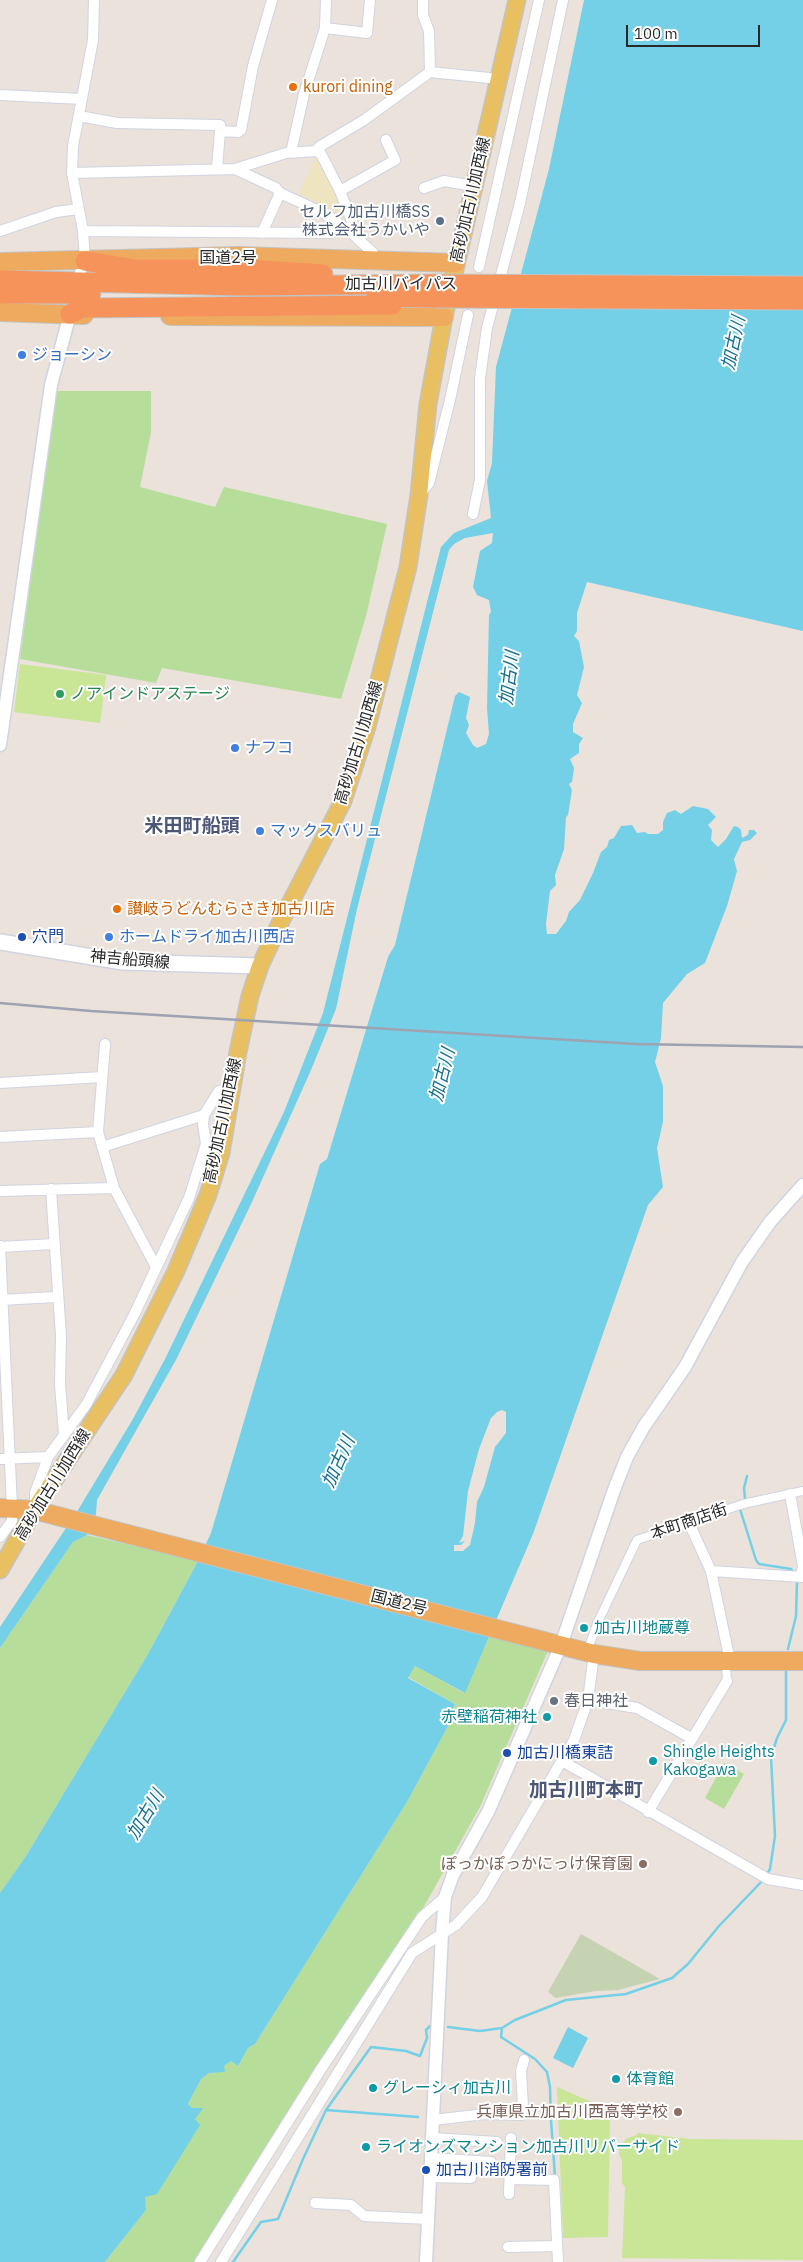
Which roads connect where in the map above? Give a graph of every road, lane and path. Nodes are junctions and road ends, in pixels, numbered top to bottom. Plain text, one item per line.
1 (94, 0) edge
2 (272, 0) edge
3 (326, 0) edge
4 (370, 0) edge
5 (423, 0) edge
6 (517, 0) edge
7 (539, 0) edge
8 (563, 0) edge
9 (325, 28) junction
10 (430, 72) junction
11 (499, 79) junction
12 (0, 95) edge
13 (82, 99) junction
14 (79, 116) junction
15 (220, 125) dead end
16 (386, 140) dead end
17 (317, 151) junction
18 (293, 152) junction
19 (217, 169) junction
20 (235, 169) junction
21 (72, 173) junction
22 (474, 186) junction
23 (424, 188) dead end
24 (340, 191) junction
25 (280, 193) junction
26 (78, 209) junction
27 (0, 231) edge
28 (83, 231) junction
29 (350, 232) junction
30 (262, 233) junction
31 (0, 262) edge
32 (377, 262) junction
33 (456, 263) junction
34 (83, 267) junction
35 (479, 267) dead end
36 (0, 280) edge
37 (803, 286) edge
38 (436, 291) junction
39 (0, 294) edge
40 (803, 300) edge
41 (71, 310) junction
42 (0, 312) edge
43 (468, 315) dead end
44 (444, 317) junction
45 (419, 495) junction
46 (473, 514) dead end
47 (0, 746) edge
48 (0, 942) edge
49 (260, 966) junction
50 (105, 1044) dead end
51 (102, 1077) junction
52 (0, 1083) edge
53 (232, 1092) junction
54 (204, 1116) junction
55 (98, 1132) junction
56 (0, 1137) edge
57 (102, 1147) junction
58 (803, 1185) edge
59 (114, 1188) junction
60 (51, 1189) junction
61 (0, 1191) edge
62 (54, 1244) junction
63 (0, 1246) edge
64 (156, 1267) junction
65 (56, 1297) junction
66 (1, 1300) edge
67 (64, 1435) junction
68 (48, 1456) junction
69 (4, 1458) edge
70 (803, 1491) edge
71 (790, 1494) junction
72 (6, 1508) edge
73 (42, 1512) junction
74 (689, 1523) junction
75 (0, 1537) edge
76 (0, 1570) edge
77 (711, 1571) junction
78 (799, 1577) edge
79 (557, 1644) junction
80 (590, 1653) junction
81 (803, 1661) edge
82 (728, 1663) junction
83 (727, 1680) joint
84 (588, 1700) junction
85 (691, 1738) junction
86 (562, 1761) junction
87 (648, 1812) junction
88 (803, 1885) edge
89 (445, 1897) junction
90 (442, 1933) junction
91 (524, 2060) dead end
92 (433, 2120) junction
93 (432, 2138) junction
94 (511, 2138) dead end
95 (497, 2142) dead end
96 (431, 2158) junction
97 (510, 2166) junction
98 (430, 2177) junction
99 (471, 2178) dead end
100 (510, 2179) junction
101 (509, 2194) dead end
102 (315, 2203) dead end
103 (428, 2219) junction
104 (556, 2246) junction
105 (508, 2247) dead end
106 (200, 2262) edge
107 (221, 2262) edge
108 (426, 2262) edge
109 (558, 2262) edge

1 - 13 street
2 - 19 street
3 - 9 street
4 - 9 street
5 - 10 street
6 - 11 main road, 高砂加古川加西線
7 - 35 street
8 - 46 street
9 - 18 street
10 - 11 street
10 - 17 street
11 - 22 main road, 高砂加古川加西線
12 - 13 street
13 - 14 street
14 - 15 street
14 - 21 street
16 - 24 street
17 - 18 street
17 - 24 street
18 - 20 street
19 - 20 street
19 - 21 street
20 - 25 street
21 - 26 street
22 - 23 street
22 - 33 main road, 高砂加古川加西線
24 - 29 street
25 - 29 street
25 - 30 street
26 - 27 street
26 - 28 street
28 - 30 street
28 - 34 street
29 - 30 street
29 - 32 street
31 - 34 highway, 国道2号
32 - 33 highway, 国道2号
32 - 34 highway, 国道2号
33 - 44 main road, 高砂加古川加西線
34 - 38 highway
36 - 38 highway, 加古川バイパス
37 - 38 highway, 加古川バイパス, bridge
38 - 39 highway, 加古川バイパス
38 - 40 highway, 加古川バイパス, bridge
38 - 41 highway
41 - 42 highway
41 - 44 highway
41 - 47 street
43 - 45 street
44 - 45 main road, 高砂加古川加西線
45 - 49 main road, 高砂加古川加西線
48 - 49 main road, 神吉船頭線
49 - 53 main road, 高砂加古川加西線
50 - 51 street
51 - 52 street
51 - 55 street
53 - 54 street
53 - 73 main road, 高砂加古川加西線
54 - 57 street
54 - 64 street
55 - 56 street
55 - 57 street
57 - 59 street
58 - 79 street
59 - 60 street
59 - 64 street
60 - 61 street
60 - 62 street
62 - 63 street
62 - 65 street
63 - 66 street
64 - 67 street
65 - 66 street
65 - 67 street
66 - 69 street
67 - 68 street
68 - 69 street
68 - 73 street
69 - 72 street
70 - 71 street, 本町商店街
71 - 74 street, 本町商店街
71 - 78 street
72 - 73 highway, 国道2号
72 - 75 street
73 - 76 main road, 高砂加古川加西線
73 - 79 highway, 国道2号
74 - 77 street
74 - 80 street, 本町商店街
77 - 78 street
77 - 82 street
79 - 80 highway, 国道2号
79 - 89 street
80 - 82 highway, 国道2号
80 - 84 street
81 - 82 highway, 国道2号
82 - 83 street
83 - 85 street
84 - 85 street
84 - 86 street
85 - 87 street
86 - 87 street
86 - 90 street
87 - 88 street
89 - 90 street
89 - 106 street
90 - 92 street
90 - 107 street
91 - 92 street
92 - 93 street
93 - 95 street
93 - 96 street
94 - 97 street
96 - 97 street
96 - 98 street
97 - 100 street
98 - 99 street
98 - 103 street
100 - 101 street
100 - 104 street
102 - 103 street
103 - 108 street
104 - 105 street
104 - 109 street

